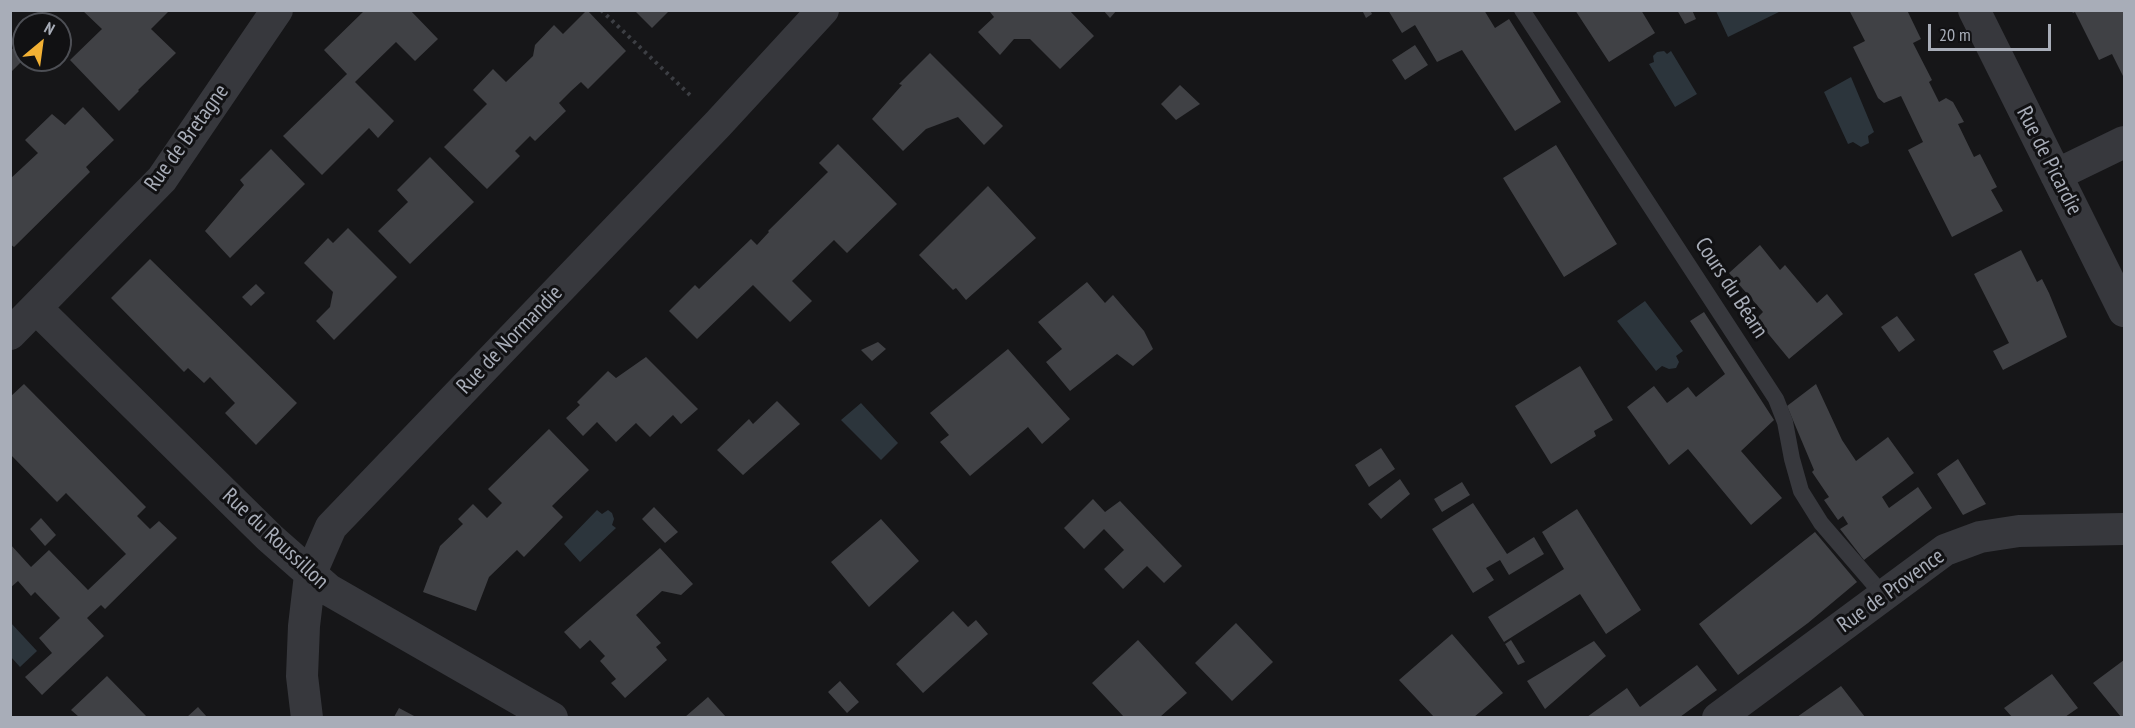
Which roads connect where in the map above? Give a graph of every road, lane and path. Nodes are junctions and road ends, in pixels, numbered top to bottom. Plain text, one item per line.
1 (277, 10) edge
2 (601, 10) edge
3 (823, 10) edge
4 (1522, 10) edge
5 (1974, 10) edge
6 (717, 124) junction
7 (2124, 142) edge
8 (2056, 175) junction
9 (36, 309) junction
10 (2124, 311) edge
11 (10, 334) edge
12 (2124, 529) edge
13 (310, 575) junction
14 (1884, 596) junction
15 (307, 717) edge
16 (552, 717) edge
17 (1718, 717) edge

1 - 9 street, Rue de Bretagne
2 - 6 path
3 - 6 street, Rue de Normandie
4 - 14 lane, Cours du Béarn
5 - 8 street, Rue de Picardie
6 - 13 street, Rue de Normandie
7 - 8 street
8 - 10 street, Rue de Picardie
9 - 11 street, Rue de Bretagne
9 - 13 street, Rue du Roussillon
12 - 14 street, Rue de Provence
13 - 15 street, Rue de Normandie
13 - 16 street, Rue du Roussillon
14 - 17 street, Rue de Provence

